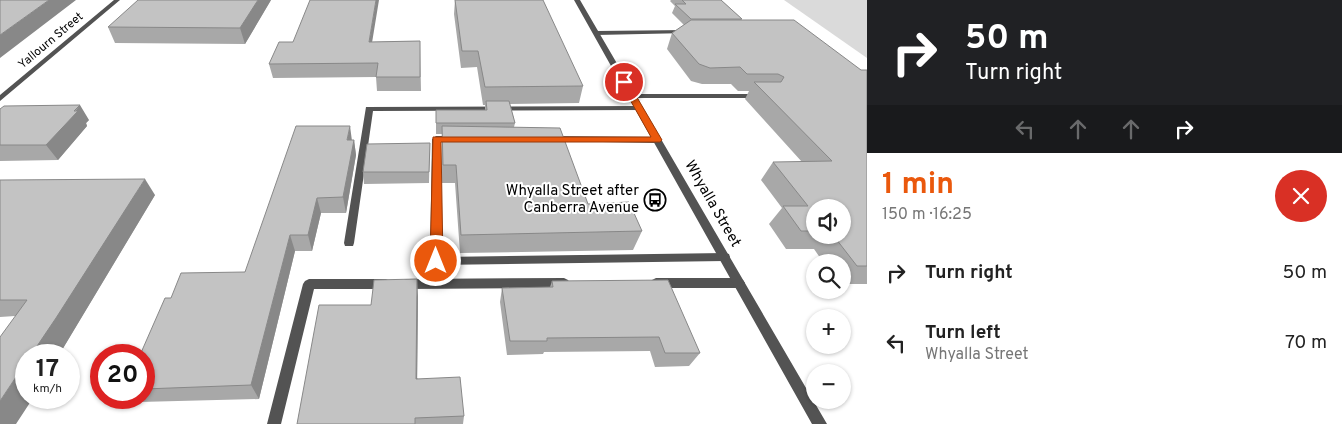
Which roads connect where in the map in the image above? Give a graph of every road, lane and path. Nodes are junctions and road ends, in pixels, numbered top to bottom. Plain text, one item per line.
1 (117, 0) edge
2 (577, 0) edge
3 (699, 32) edge
4 (596, 33) junction
5 (632, 96) junction
6 (768, 96) edge
7 (0, 99) edge
8 (639, 108) junction
9 (465, 139) edge
10 (542, 139) edge
11 (657, 140) junction
12 (349, 242) dead end
13 (725, 257) junction
14 (573, 283) edge
15 (642, 283) edge
16 (739, 283) junction
17 (274, 424) edge
18 (820, 424) edge

1 - 7 street, Yallourn Street
2 - 4 street, Whyalla Street
3 - 4 street
4 - 5 street, Whyalla Street
5 - 6 street
5 - 8 street, Whyalla Street
8 - 11 street, Whyalla Street
8 - 12 street
9 - 13 street
10 - 11 street
11 - 13 street, Whyalla Street
13 - 16 street, Whyalla Street
14 - 17 street
15 - 16 street
16 - 18 street, Whyalla Street

